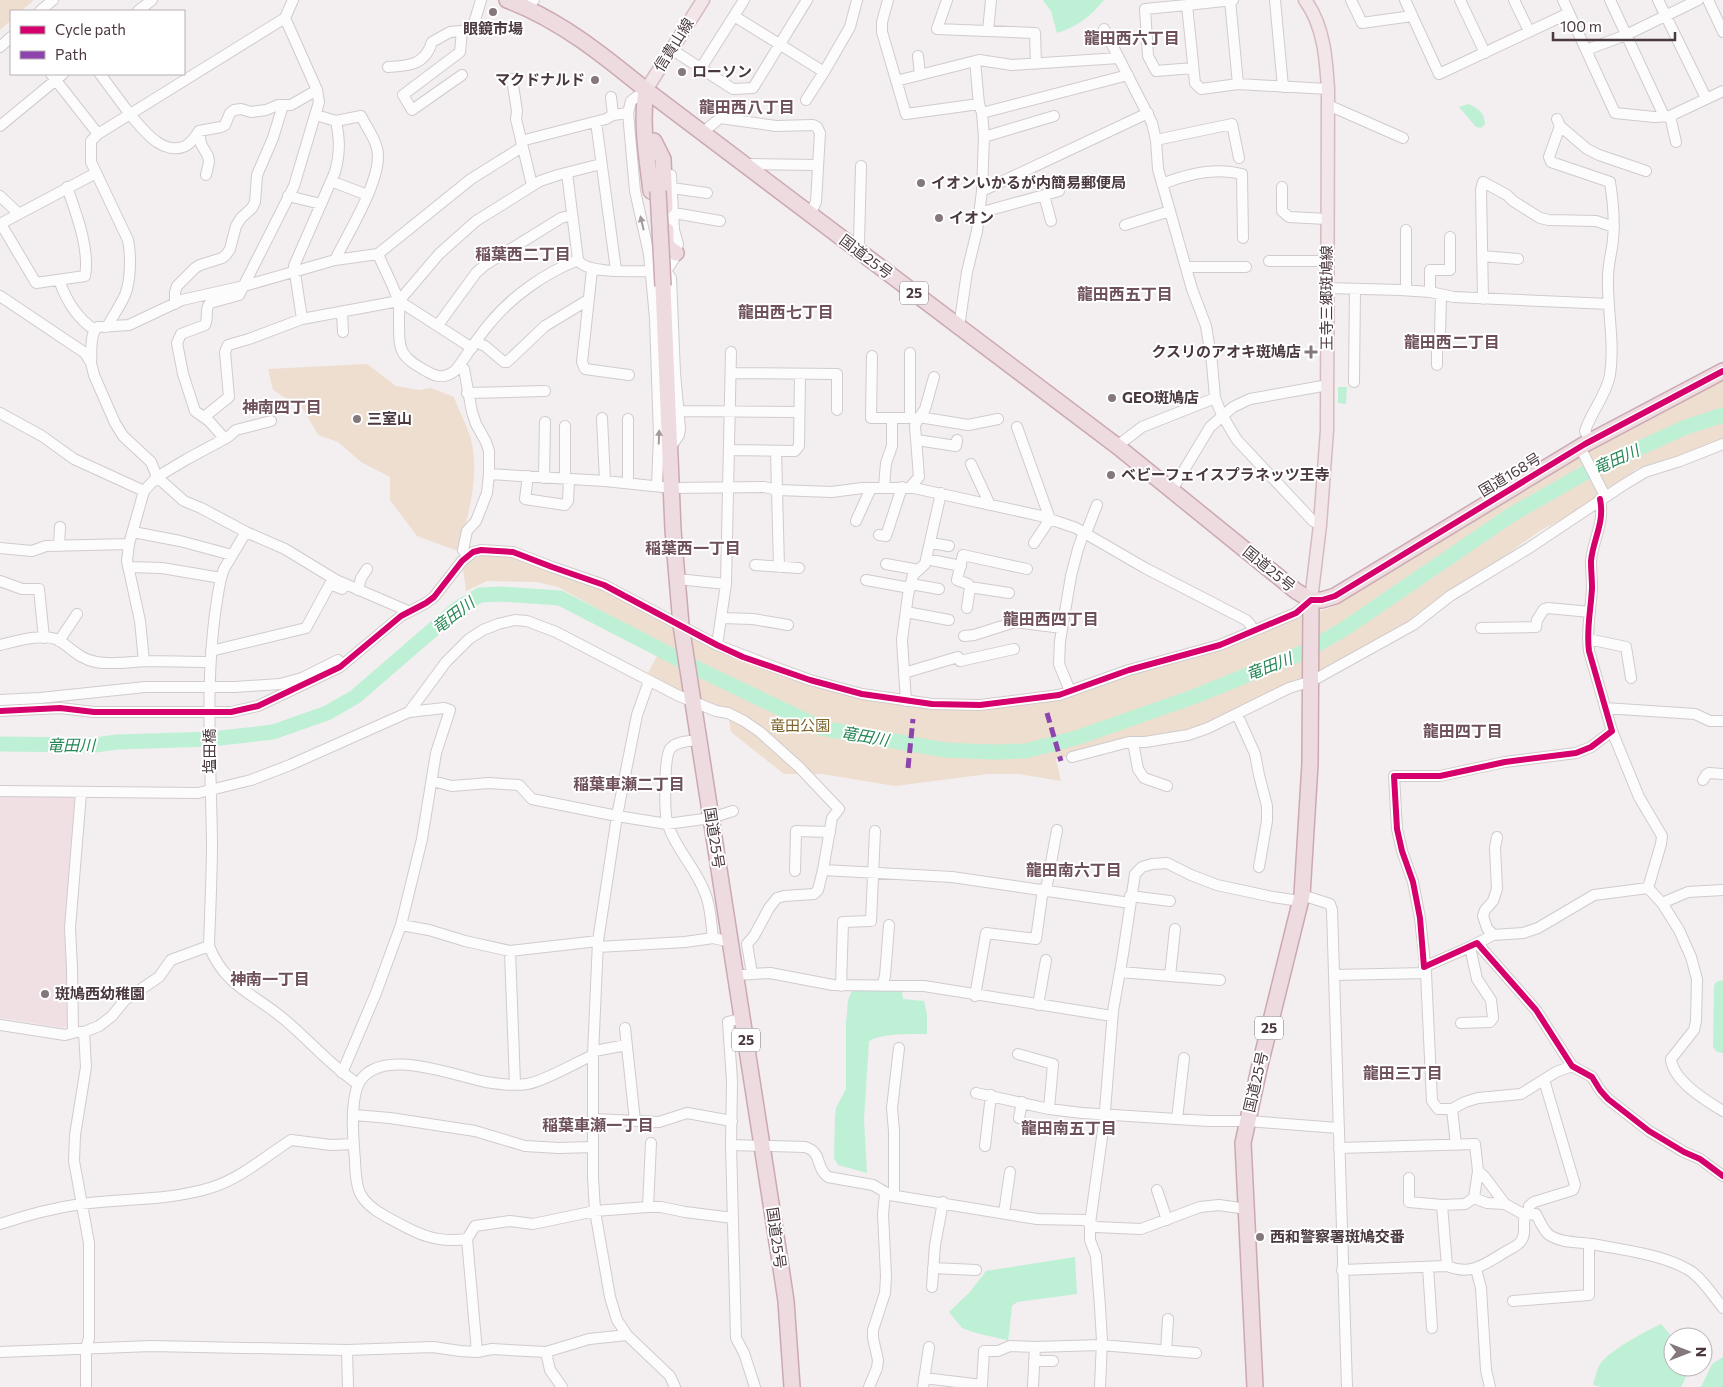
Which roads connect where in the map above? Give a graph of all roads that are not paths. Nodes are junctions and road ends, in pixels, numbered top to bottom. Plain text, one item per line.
1 (53, 0) edge
2 (152, 0) edge
3 (293, 0) edge
4 (481, 0) edge
5 (507, 0) edge
6 (703, 0) edge
7 (744, 0) edge
8 (807, 0) edge
9 (857, 0) edge
10 (888, 0) edge
11 (947, 0) edge
12 (991, 0) edge
13 (1231, 0) edge
14 (1275, 0) edge
15 (1352, 0) edge
16 (1404, 0) edge
17 (1460, 0) edge
18 (1514, 0) edge
19 (1563, 0) edge
20 (1610, 0) edge
21 (1658, 0) edge
22 (1698, 0) edge
23 (1708, 0) edge
24 (1308, 1) edge
25 (531, 4) edge
26 (1187, 5) junction
27 (41, 10) edge
28 (139, 10) edge
29 (1569, 13) junction
30 (734, 16) junction
31 (1412, 16) junction
32 (1666, 16) junction
33 (286, 18) junction
34 (1104, 29) dead end
35 (462, 31) junction
36 (988, 31) junction
37 (1529, 32) junction
38 (1723, 32) edge
39 (1626, 35) junction
40 (10, 38) edge
41 (780, 44) junction
42 (0, 47) edge
43 (671, 49) junction
44 (1586, 50) junction
45 (1485, 53) junction
46 (918, 56) dead end
47 (1118, 58) junction
48 (975, 61) junction
49 (1036, 64) junction
50 (388, 67) dead end
51 (701, 68) junction
52 (1193, 68) junction
53 (824, 72) junction
54 (101, 75) edge
55 (462, 75) dead end
56 (920, 75) junction
57 (1128, 75) junction
58 (56, 76) edge
59 (512, 79) dead end
60 (896, 81) junction
61 (1238, 84) junction
62 (1283, 87) junction
63 (1328, 89) junction
64 (317, 90) junction
65 (646, 90) junction
66 (1723, 90) edge
67 (611, 97) dead end
68 (1706, 98) junction
69 (806, 100) dead end
70 (282, 105) junction
71 (1328, 105) junction
72 (980, 108) junction
73 (628, 113) junction
74 (1148, 113) junction
75 (131, 114) junction
76 (316, 114) junction
77 (613, 115) junction
78 (1054, 116) dead end
79 (1667, 116) junction
80 (336, 121) junction
81 (596, 122) junction
82 (0, 126) edge
83 (199, 131) junction
84 (702, 133) junction
85 (98, 134) junction
86 (984, 137) junction
87 (1403, 138) dead end
88 (1156, 140) junction
89 (654, 141) junction
90 (1676, 142) dead end
91 (522, 144) junction
92 (1239, 158) dead end
93 (602, 164) junction
94 (743, 164) junction
95 (818, 165) junction
96 (861, 166) dead end
97 (1646, 171) dead end
98 (96, 173) junction
99 (567, 173) junction
100 (206, 175) dead end
101 (667, 176) dead end
102 (331, 181) junction
103 (1162, 184) junction
104 (532, 185) junction
105 (1282, 187) dead end
106 (67, 188) junction
107 (660, 190) junction
108 (982, 191) junction
109 (1059, 192) dead end
110 (707, 193) dead end
111 (367, 195) junction
112 (1044, 195) junction
113 (0, 196) edge
114 (288, 196) junction
115 (321, 204) junction
116 (1170, 211) junction
117 (674, 213) junction
118 (979, 213) junction
119 (19, 214) junction
120 (810, 214) junction
121 (572, 215) junction
122 (1327, 220) junction
123 (1051, 221) dead end
124 (720, 222) dead end
125 (0, 224) edge
126 (1125, 225) dead end
127 (1614, 227) junction
128 (1406, 230) dead end
129 (1450, 236) dead end
130 (1243, 238) dead end
131 (857, 250) junction
132 (676, 253) junction
133 (378, 254) junction
134 (1482, 256) junction
135 (1518, 259) dead end
136 (335, 260) junction
137 (578, 260) junction
138 (1327, 261) junction
139 (1269, 262) dead end
140 (1186, 267) junction
141 (1246, 267) dead end
142 (592, 270) junction
143 (616, 270) junction
144 (294, 271) junction
145 (650, 271) junction
146 (667, 278) junction
147 (59, 280) junction
148 (244, 286) junction
149 (1327, 288) junction
150 (1355, 289) junction
151 (1406, 290) junction
152 (1430, 292) junction
153 (1441, 295) junction
154 (0, 296) edge
155 (1483, 299) junction
156 (588, 300) junction
157 (399, 302) junction
158 (175, 304) junction
159 (1608, 304) junction
160 (342, 312) junction
161 (302, 319) junction
162 (438, 325) junction
163 (107, 327) junction
164 (959, 327) junction
165 (94, 330) junction
166 (343, 332) dead end
167 (474, 345) junction
168 (731, 352) dead end
169 (910, 353) dead end
170 (872, 356) dead end
171 (91, 363) junction
172 (460, 365) junction
173 (1437, 365) dead end
174 (1723, 371) edge
175 (731, 373) junction
176 (800, 374) junction
177 (629, 375) dead end
178 (934, 378) dead end
179 (1354, 382) dead end
180 (1328, 385) junction
181 (545, 391) dead end
182 (467, 393) junction
183 (1215, 398) junction
184 (837, 410) dead end
185 (679, 411) junction
186 (730, 411) junction
187 (799, 412) junction
188 (0, 413) edge
189 (1222, 415) junction
190 (204, 417) junction
191 (602, 418) dead end
192 (892, 418) junction
193 (919, 418) junction
194 (628, 419) dead end
195 (998, 419) dead end
196 (271, 421) dead end
197 (545, 422) dead end
198 (565, 426) dead end
199 (1017, 426) dead end
200 (225, 439) junction
201 (917, 440) junction
202 (957, 440) dead end
203 (1723, 444) edge
204 (1117, 446) junction
205 (1584, 446) junction
206 (670, 448) junction
207 (729, 450) junction
208 (776, 450) junction
209 (971, 464) dead end
210 (489, 474) junction
211 (528, 476) junction
212 (157, 478) junction
213 (544, 478) junction
214 (567, 479) junction
215 (605, 481) junction
216 (628, 483) junction
217 (664, 487) junction
218 (728, 487) junction
219 (906, 487) junction
220 (871, 488) junction
221 (884, 488) junction
222 (778, 490) junction
223 (1172, 490) junction
224 (144, 492) junction
225 (941, 493) junction
226 (1603, 498) junction
227 (990, 505) junction
228 (1097, 505) dead end
229 (1050, 519) junction
230 (856, 521) dead end
231 (1320, 525) junction
232 (60, 526) dead end
233 (133, 532) junction
234 (246, 532) junction
235 (1085, 532) junction
236 (878, 535) dead end
237 (931, 542) junction
238 (1034, 543) dead end
239 (128, 544) junction
240 (58, 546) junction
241 (949, 546) dead end
242 (0, 548) edge
243 (232, 555) junction
244 (467, 556) junction
245 (926, 559) junction
246 (886, 564) dead end
247 (755, 565) dead end
248 (961, 566) junction
249 (128, 567) junction
250 (779, 567) junction
251 (367, 568) dead end
252 (799, 568) dead end
253 (1027, 569) dead end
254 (918, 570) junction
255 (221, 578) junction
256 (677, 579) junction
257 (866, 580) dead end
258 (0, 581) edge
259 (726, 584) junction
260 (910, 586) junction
261 (970, 587) junction
262 (939, 589) dead end
263 (358, 590) junction
264 (1009, 593) dead end
265 (369, 594) junction
266 (1311, 600) junction
267 (967, 608) dead end
268 (408, 611) junction
269 (906, 612) junction
270 (1590, 612) junction
271 (77, 614) dead end
272 (721, 618) junction
273 (949, 620) dead end
274 (788, 625) dead end
275 (1062, 628) junction
276 (1481, 628) dead end
277 (682, 631) junction
278 (1253, 631) junction
279 (964, 636) dead end
280 (44, 638) junction
281 (1588, 639) junction
282 (59, 641) junction
283 (0, 645) edge
284 (717, 645) junction
285 (1014, 649) dead end
286 (357, 654) junction
287 (211, 656) junction
288 (144, 661) junction
289 (904, 673) junction
290 (1312, 675) junction
291 (1631, 678) dead end
292 (649, 681) junction
293 (210, 687) junction
294 (1070, 691) junction
295 (693, 698) junction
296 (0, 700) edge
297 (906, 701) junction
298 (1605, 708) junction
299 (0, 711) edge
300 (210, 712) junction
301 (409, 712) junction
302 (1237, 714) junction
303 (1723, 721) edge
304 (1612, 731) junction
305 (699, 740) junction
306 (1133, 742) junction
307 (1072, 758) dead end
308 (1723, 774) edge
309 (1703, 780) dead end
310 (432, 781) junction
311 (1167, 786) dead end
312 (210, 790) junction
313 (0, 792) edge
314 (81, 793) junction
315 (732, 810) dead end
316 (617, 816) junction
317 (711, 818) junction
318 (667, 824) junction
319 (1057, 830) dead end
320 (875, 831) dead end
321 (830, 832) junction
322 (1497, 837) dead end
323 (1259, 867) dead end
324 (823, 870) junction
325 (795, 871) dead end
326 (874, 872) junction
327 (1648, 888) junction
328 (1045, 890) junction
329 (1723, 890) edge
330 (1301, 898) junction
331 (1130, 900) junction
332 (1170, 901) dead end
333 (1662, 903) junction
334 (401, 925) junction
335 (889, 925) dead end
336 (1175, 929) dead end
337 (1493, 935) junction
338 (713, 938) junction
339 (730, 942) junction
340 (598, 944) junction
341 (1473, 945) junction
342 (209, 946) junction
343 (510, 951) junction
344 (1046, 960) dead end
345 (1425, 970) junction
346 (1120, 972) junction
347 (752, 974) junction
348 (1334, 975) junction
349 (736, 976) junction
350 (1170, 976) junction
351 (1220, 980) dead end
352 (841, 986) junction
353 (882, 986) junction
354 (975, 996) junction
355 (1038, 1005) junction
356 (1112, 1016) junction
357 (743, 1018) junction
358 (1461, 1023) dead end
359 (0, 1025) edge
360 (625, 1028) dead end
361 (84, 1032) junction
362 (73, 1033) junction
363 (627, 1045) junction
364 (899, 1048) dead end
365 (594, 1053) junction
366 (1018, 1054) dead end
367 (1184, 1058) dead end
368 (1572, 1066) junction
369 (342, 1073) junction
370 (1544, 1080) junction
371 (358, 1084) junction
372 (515, 1084) junction
373 (976, 1093) dead end
374 (991, 1095) junction
375 (1022, 1102) junction
376 (1048, 1109) junction
377 (1452, 1109) junction
378 (1723, 1111) edge
379 (354, 1115) junction
380 (1104, 1115) junction
381 (1019, 1118) dead end
382 (594, 1119) junction
383 (1177, 1119) junction
384 (636, 1121) junction
385 (732, 1121) junction
386 (1248, 1121) junction
387 (1338, 1128) junction
388 (651, 1143) dead end
389 (354, 1144) junction
390 (731, 1145) junction
391 (1456, 1145) junction
392 (763, 1146) junction
393 (985, 1146) dead end
394 (593, 1147) junction
395 (1339, 1148) junction
396 (1478, 1171) junction
397 (1010, 1172) dead end
398 (1723, 1176) edge
399 (1409, 1178) dead end
400 (1157, 1190) dead end
401 (889, 1194) junction
402 (1474, 1198) junction
403 (943, 1202) junction
404 (82, 1204) junction
405 (1504, 1204) junction
406 (1442, 1205) junction
407 (648, 1207) junction
408 (1247, 1209) junction
409 (595, 1211) junction
410 (1004, 1213) junction
411 (1526, 1214) junction
412 (733, 1218) junction
413 (1167, 1220) junction
414 (1090, 1223) junction
415 (0, 1224) edge
416 (467, 1239) junction
417 (1589, 1244) junction
418 (1447, 1266) junction
419 (1428, 1267) junction
420 (933, 1268) junction
421 (1476, 1269) junction
422 (976, 1270) dead end
423 (1342, 1270) junction
424 (932, 1287) dead end
425 (1514, 1301) dead end
426 (1723, 1308) edge
427 (1168, 1319) dead end
428 (1432, 1328) dead end
429 (627, 1335) junction
430 (1102, 1345) junction
431 (929, 1347) dead end
432 (1035, 1347) junction
433 (86, 1348) junction
434 (347, 1350) junction
435 (1166, 1351) junction
436 (0, 1352) edge
437 (477, 1352) junction
438 (546, 1352) junction
439 (1196, 1353) dead end
440 (1034, 1361) junction
441 (1053, 1362) dead end
442 (924, 1383) edge
443 (962, 1385) edge
444 (86, 1387) edge
445 (348, 1387) edge
446 (562, 1387) edge
447 (675, 1387) edge
448 (755, 1387) edge
449 (792, 1387) edge
450 (869, 1387) edge
451 (1033, 1387) edge
452 (1100, 1387) edge
453 (1256, 1387) edge
454 (1347, 1387) edge
455 (1490, 1387) edge

1 - 27 street
2 - 28 street
3 - 33 street
4 - 35 street
5 - 25 highway, 国道25号 / 25
6 - 43 main road, 信貴山線
7 - 30 street
8 - 41 street
9 - 53 street
10 - 60 street
11 - 36 street
12 - 36 street
13 - 26 street
13 - 61 street
14 - 62 street
15 - 31 street
16 - 31 street
17 - 45 street
18 - 37 street
19 - 29 street
20 - 39 street
21 - 32 street
22 - 32 street
23 - 38 street
24 - 63 main road, 王寺三郷斑鳩線
25 - 65 highway, 国道25号 / 25
26 - 52 street
26 - 52 street
29 - 37 street
29 - 44 street
30 - 41 street
30 - 51 street
31 - 45 street
32 - 39 street
32 - 68 street
33 - 64 street
33 - 75 street
34 - 47 street
35 - 50 street
35 - 55 street
36 - 49 street
37 - 45 street
39 - 44 street
39 - 79 street
40 - 42 street
41 - 51 street
41 - 53 street
43 - 51 street
43 - 65 main road, 信貴山線
44 - 79 street
46 - 56 street
47 - 49 street
47 - 57 street
48 - 49 street
48 - 56 street
48 - 72 street
52 - 61 street
53 - 69 street
54 - 75 street
56 - 60 street
57 - 72 street
57 - 74 street
58 - 82 street
58 - 85 street
59 - 91 street
60 - 72 street
61 - 62 street
62 - 63 street
63 - 71 main road, 王寺三郷斑鳩線
64 - 70 street
64 - 76 street
65 - 73 street
65 - 84 highway, 国道25号 / 25
65 - 89 highway, 国道25号 / 25
65 - 107 highway, 国道25号 / 25
66 - 68 street
67 - 77 street
68 - 79 street
70 - 83 street
70 - 158 street
71 - 87 street
71 - 122 main road, 王寺三郷斑鳩線
72 - 86 street
73 - 77 street
145 -> 73 street
74 - 88 street
74 - 108 street
75 - 83 street
75 - 85 street
76 - 80 street
76 - 114 street
77 - 81 street
78 - 86 street
79 - 90 street
80 - 102 street
80 - 111 street
81 - 91 street
81 - 93 street
83 - 100 street
84 - 94 highway, 国道25号 / 25
84 - 95 street
85 - 98 street
86 - 108 street
88 - 92 street
88 - 103 street
89 - 107 highway, 国道25号 / 25
89 - 132 highway
91 - 104 street
91 - 133 street
93 - 99 street
93 - 143 street
94 - 95 street
94 - 120 highway, 国道25号 / 25
95 - 120 street
96 - 131 street
97 - 127 street
98 - 106 street
98 - 163 street
99 - 104 street
99 - 121 street
101 - 107 street
102 - 111 street
102 - 115 street
103 - 116 street
103 - 130 street
104 - 157 street
105 - 122 street
106 - 119 street
106 - 147 street
107 - 110 street
107 - 117 street
107 - 146 highway, 国道25号 / 25, bridge
108 - 118 street
109 - 112 street
111 - 136 street
112 - 118 street
112 - 123 street
113 - 119 street
114 - 115 street
114 - 148 street
115 - 144 street
116 - 126 street
116 - 140 street
117 - 124 street
117 - 132 street
118 - 164 street
119 - 125 street
120 - 131 highway, 国道25号 / 25
121 - 137 street
121 - 162 street
122 - 138 main road, 王寺三郷斑鳩線
125 - 147 street
127 - 134 street
127 - 159 street
128 - 151 street
129 - 152 street
131 - 164 highway, 国道25号 / 25
132 - 146 street
133 - 136 street
133 - 157 street
134 - 135 street
134 - 155 street
136 - 144 street
137 - 142 street
137 - 167 street
138 - 139 street
138 - 149 main road, 王寺三郷斑鳩線
140 - 141 street
140 - 183 street
142 - 143 street
142 - 156 street
143 - 145 street
144 - 148 street
144 - 161 street
145 - 146 street
217 -> 145 street
146 - 185 street
146 - 206 highway, 国道25号 / 25
147 - 165 street
148 - 158 street
148 - 190 street
149 - 150 street
149 - 180 main road, 王寺三郷斑鳩線
150 - 151 street
150 - 179 street
151 - 152 street
152 - 153 street
153 - 155 street
153 - 173 street
154 - 171 street
155 - 159 street
156 - 167 street
156 - 177 street
157 - 160 street
157 - 162 street
157 - 172 street
158 - 163 street
159 - 205 street
160 - 161 street
160 - 166 street
161 - 190 street
162 - 167 street
163 - 165 street
164 - 204 highway, 国道25号 / 25
165 - 171 street
167 - 172 street
168 - 175 street
169 - 192 street
170 - 192 street
171 - 212 street
172 - 182 street
174 - 205 highway, 国道168号
175 - 176 street
175 - 186 street
176 - 184 street
176 - 187 street
178 - 193 street
180 - 189 street
180 - 231 main road, 王寺三郷斑鳩線
181 - 182 street
182 - 210 street
183 - 189 street
183 - 204 street
185 - 186 street
185 - 206 street
186 - 187 street
186 - 207 street
187 - 208 street
188 - 224 street
189 - 223 street
189 - 231 street
190 - 200 street
191 - 215 street
192 - 221 street
193 - 195 street
193 - 201 street
194 - 216 street
196 - 200 street
197 - 213 street
198 - 214 street
199 - 229 street
200 - 212 street
201 - 202 street
201 - 219 street
203 - 226 street
204 - 223 highway, 国道25号 / 25
205 - 226 street
205 - 266 highway, 国道168号
206 - 217 highway, 国道25号 / 25
207 - 208 street
207 - 218 street
208 - 222 street
209 - 227 street
210 - 211 street
210 - 244 street
211 - 213 street
211 - 214 street
212 - 224 street
212 - 234 street
213 - 214 street
214 - 215 street
215 - 216 street
216 - 217 street
217 - 218 street
217 - 256 highway, 国道25号 / 25
218 - 222 street
218 - 259 street
219 - 221 street
219 - 225 street
219 - 236 street
220 - 221 street
220 - 222 street
220 - 230 street
222 - 250 street
223 - 266 highway, 国道25号 / 25
224 - 233 street
225 - 227 street
225 - 237 street
226 - 270 street
226 - 290 street
227 - 229 street
228 - 235 street
229 - 235 street
229 - 238 street
231 - 266 main road, 王寺三郷斑鳩線
232 - 240 street
233 - 239 street
233 - 243 street
234 - 243 street, 塩田橋
234 - 263 street
235 - 275 street
235 - 278 street
237 - 241 street
237 - 245 street
239 - 240 street
239 - 249 street
240 - 242 street
243 - 255 street, 塩田橋
244 - 268 street
244 - 277 street
245 - 248 street
245 - 254 street
246 - 254 street
247 - 250 street
248 - 253 street
248 - 261 street
249 - 255 street
249 - 288 street
250 - 252 street
251 - 263 street
254 - 260 street
255 - 287 street, 塩田橋
256 - 259 street
256 - 277 highway, 国道25号 / 25
257 - 260 street
258 - 280 street
259 - 272 street
260 - 262 street
260 - 269 street
261 - 264 street
261 - 267 street
263 - 265 street
265 - 268 street
265 - 287 street
266 - 278 street
266 - 290 highway, 国道25号 / 25
268 - 286 street
269 - 273 street
269 - 289 street
270 - 276 street
270 - 281 street
271 - 282 street
272 - 274 street
272 - 284 street
275 - 279 street
275 - 294 street
277 - 284 street
277 - 295 highway, 国道25号 / 25
278 - 294 street
280 - 282 street
280 - 283 street
281 - 291 street
281 - 298 street
282 - 288 street
284 - 297 street
285 - 289 street
286 - 293 street
286 - 300 street
287 - 288 street
287 - 293 street, 塩田橋
289 - 297 street
290 - 302 street
290 - 330 highway, 国道25号 / 25
292 - 295 street
292 - 301 street
292 - 316 street
293 - 296 street
293 - 300 street, 塩田橋
294 - 297 street
295 - 305 highway, 国道25号 / 25
295 - 321 street
298 - 303 street
298 - 304 street
299 - 300 street
300 - 312 street, 塩田橋
301 - 310 street
301 - 312 street
302 - 306 street
302 - 323 street
304 - 327 street
304 - 345 street
305 - 317 highway, 国道25号 / 25
305 - 318 street
306 - 307 street
306 - 311 street
308 - 309 street
310 - 316 street
310 - 334 street
312 - 314 street
312 - 342 street, 塩田橋
313 - 314 street
314 - 362 street
315 - 317 street
316 - 318 street
316 - 340 street
317 - 318 street
317 - 339 highway, 国道25号 / 25
318 - 338 street
319 - 328 street
320 - 326 street
321 - 324 street
321 - 325 street
322 - 337 street
324 - 326 street
324 - 347 street
326 - 328 street
326 - 352 street
327 - 333 street
327 - 337 street
328 - 331 street
328 - 354 street
329 - 333 street
330 - 331 street
330 - 348 street
330 - 386 highway, 国道25号 / 25
331 - 332 street
331 - 346 street
333 - 378 street
334 - 343 street
334 - 369 street
335 - 353 street
336 - 350 street
337 - 341 street
338 - 339 street
338 - 340 street
339 - 349 highway, 国道25号 / 25
340 - 343 street
340 - 365 street
341 - 345 street
341 - 358 street
341 - 368 street
342 - 361 street
342 - 369 street
343 - 372 street
344 - 355 street
345 - 348 street
345 - 377 street
346 - 350 street
346 - 356 street
347 - 349 street
347 - 352 street
348 - 387 street
349 - 357 highway, 国道25号 / 25
350 - 351 street
352 - 353 street
353 - 354 street
354 - 355 street
355 - 356 street
356 - 380 street
357 - 385 street
357 - 392 highway, 国道25号 / 25
359 - 362 street
360 - 363 street
361 - 362 street
361 - 404 street
363 - 365 street
363 - 384 street
364 - 401 street
365 - 372 street
365 - 382 street
366 - 376 street
367 - 383 street
368 - 370 street
368 - 398 street
369 - 371 street
370 - 377 street
370 - 411 street
371 - 372 street
371 - 379 street
373 - 374 street
374 - 375 street
374 - 393 street
375 - 376 street
375 - 381 street
376 - 380 street
377 - 391 street
379 - 389 street
379 - 394 street
380 - 383 street
380 - 414 street
382 - 384 street
382 - 394 street
383 - 386 street
384 - 385 street
385 - 390 street
386 - 387 street
386 - 408 highway, 国道25号 / 25
387 - 395 street
388 - 407 street
389 - 404 street
389 - 416 street
390 - 392 street
390 - 412 street
391 - 395 street
391 - 396 street
392 - 401 street
392 - 449 highway, 国道25号 / 25
394 - 409 street
395 - 423 street
396 - 402 street
396 - 405 street
397 - 410 street
399 - 406 street
400 - 413 street
401 - 403 street
401 - 450 street
402 - 405 street
402 - 406 street
403 - 410 street
403 - 420 street
404 - 415 street
404 - 433 street
405 - 411 street
406 - 418 street
407 - 409 street
407 - 412 street
408 - 413 street
408 - 453 highway, 国道25号 / 25
409 - 416 street
409 - 429 street
410 - 414 street
411 - 417 street
411 - 421 street
412 - 448 street
413 - 414 street
414 - 430 street
416 - 437 street
417 - 425 street
417 - 426 street
418 - 419 street
418 - 421 street
419 - 423 street
419 - 428 street
420 - 422 street
420 - 424 street
421 - 455 street
423 - 454 street
427 - 435 street
429 - 438 street
429 - 447 street
430 - 432 street
430 - 435 street
430 - 452 street
431 - 442 street
432 - 440 street
432 - 443 street
433 - 434 street
433 - 436 street
433 - 444 street
434 - 437 street
434 - 445 street
435 - 439 street
437 - 438 street
438 - 446 street
440 - 441 street
440 - 451 street
442 - 443 street

